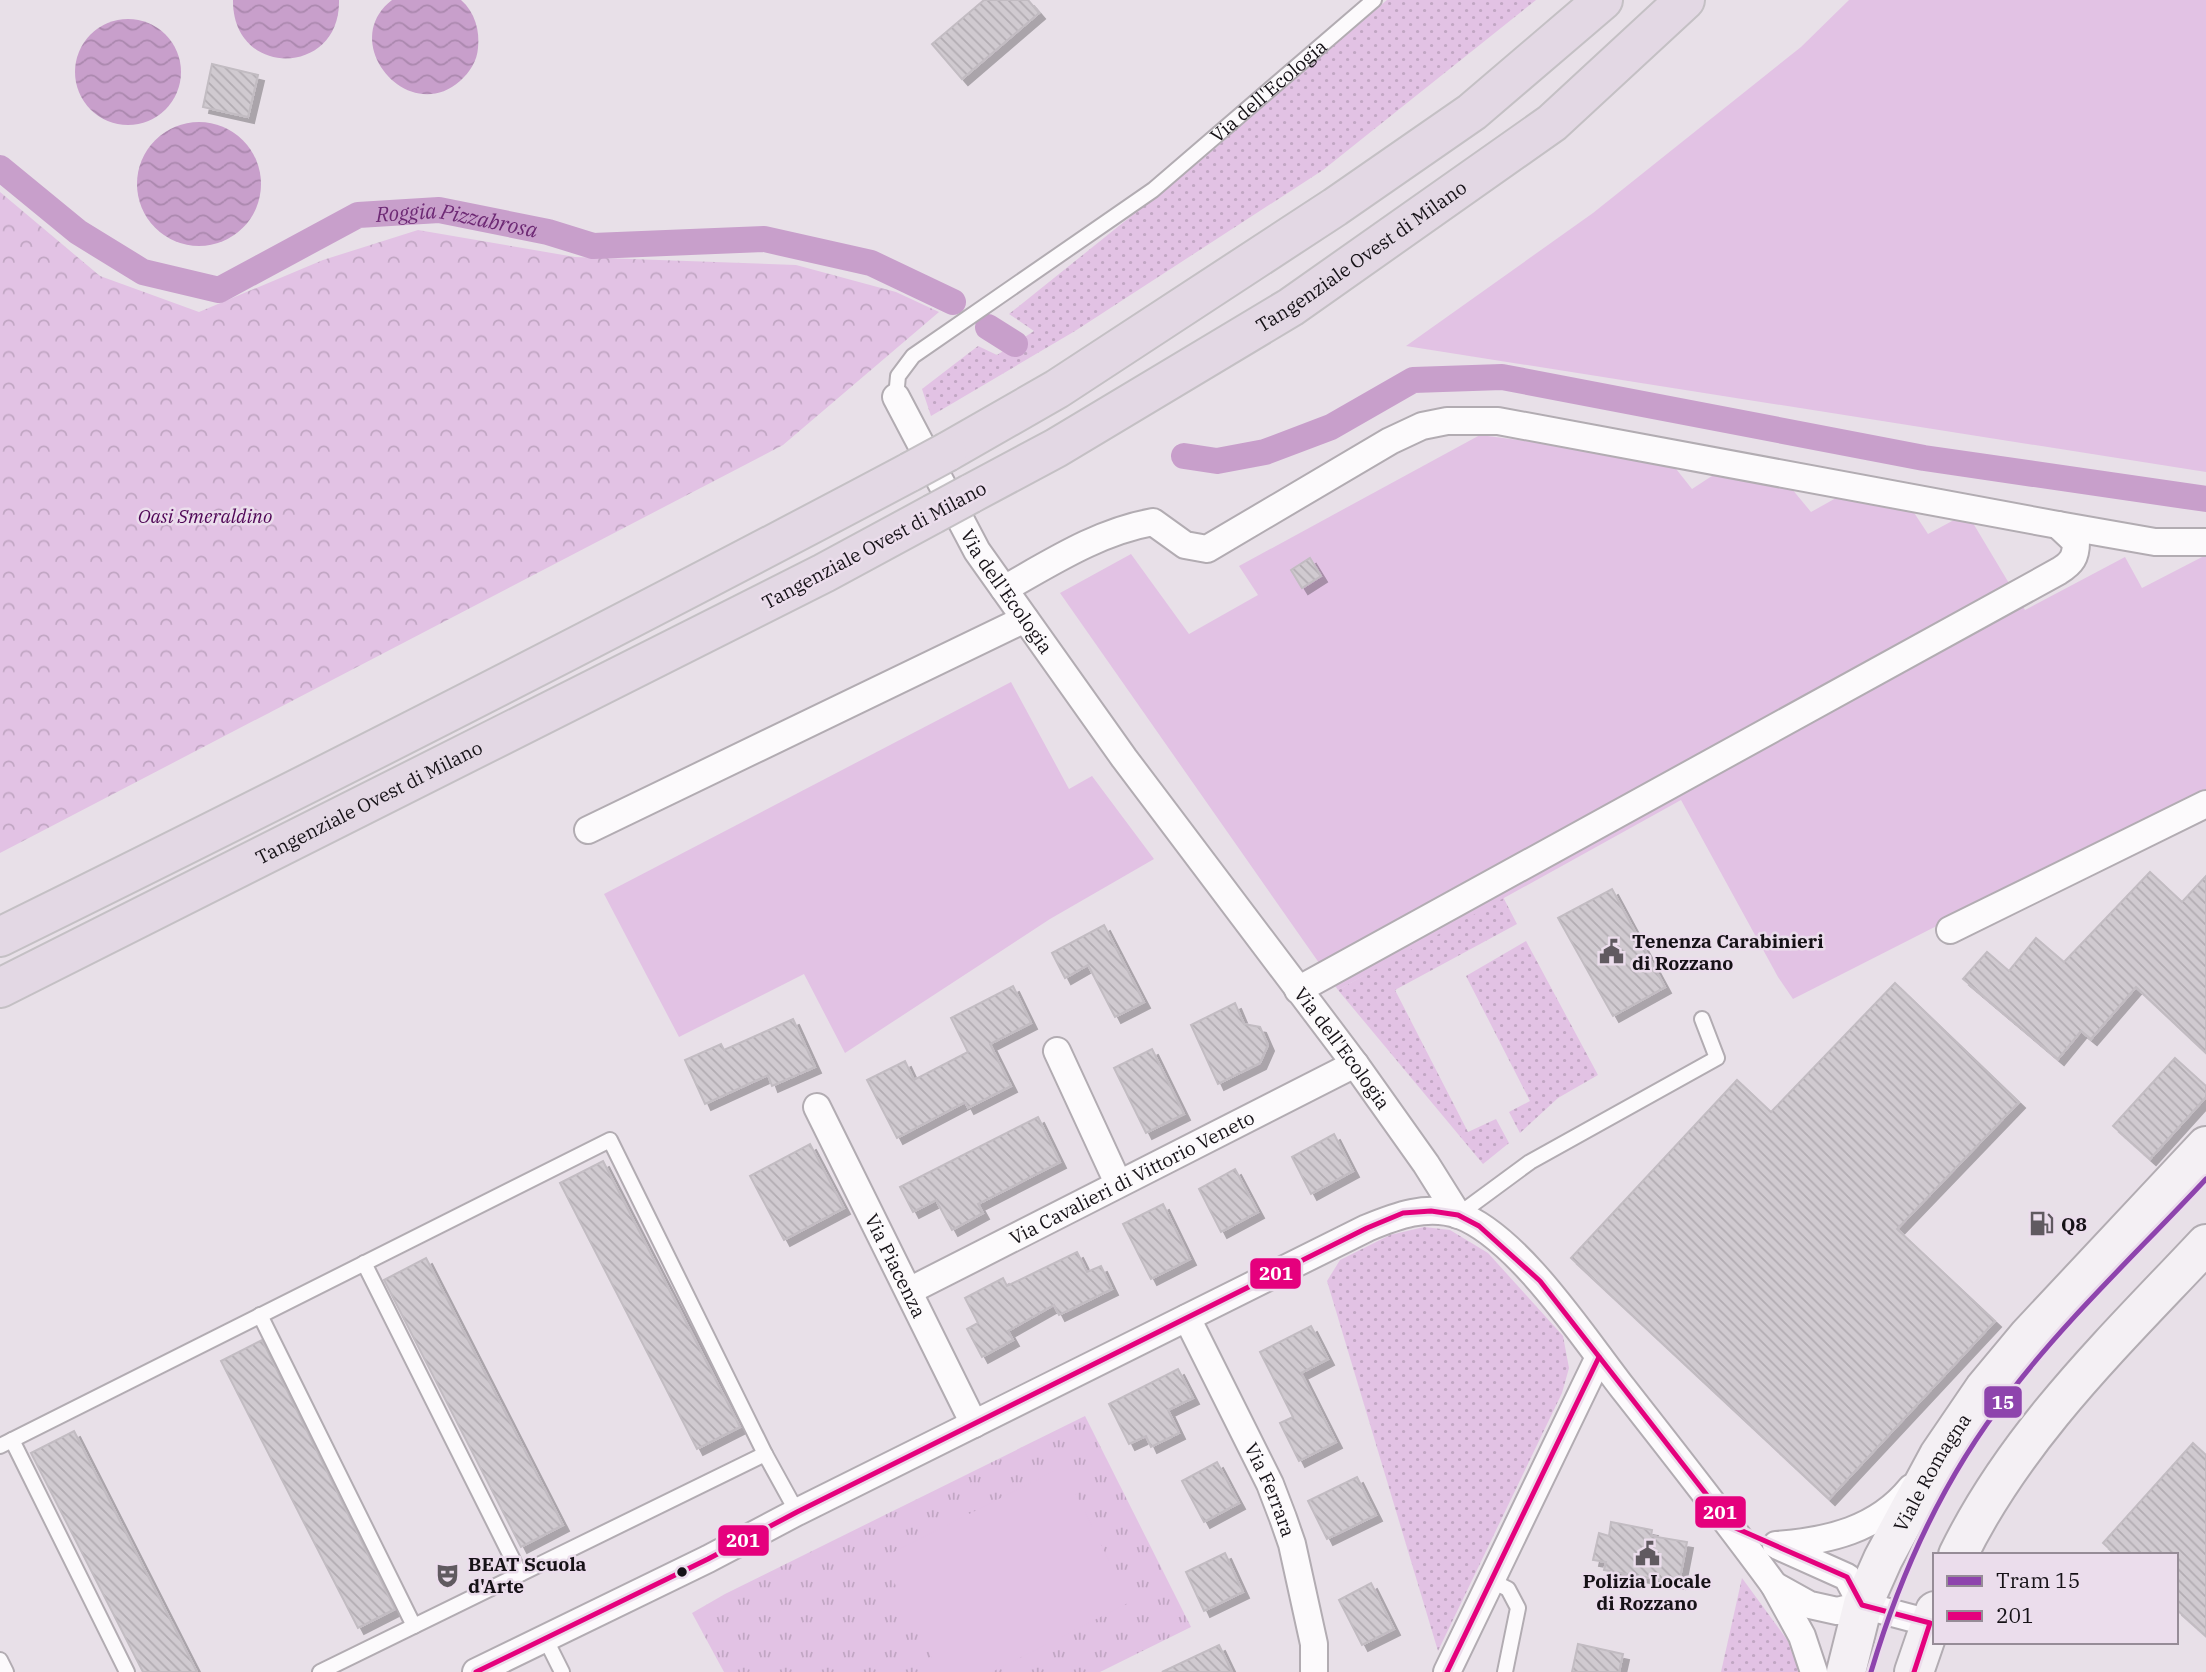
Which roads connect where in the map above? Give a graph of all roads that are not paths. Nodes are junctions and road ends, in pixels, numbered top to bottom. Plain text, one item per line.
1 (1374, 0) edge
2 (1604, 0) edge
3 (1685, 0) edge
4 (896, 397) joint
5 (2058, 526) junction
6 (2206, 542) edge
7 (1004, 589) junction
8 (1025, 619) junction
9 (2206, 804) edge
10 (588, 830) dead end
11 (1951, 930) dead end
12 (0, 937) edge
13 (0, 988) edge
14 (1298, 990) junction
15 (1702, 1019) dead end
16 (1056, 1051) dead end
17 (1355, 1064) junction
18 (817, 1107) dead end
19 (2206, 1146) edge
20 (1118, 1183) junction
21 (1458, 1215) junction
22 (2206, 1244) edge
23 (364, 1263) junction
24 (909, 1292) junction
25 (260, 1315) junction
26 (1187, 1318) junction
27 (1599, 1357) junction
28 (974, 1424) junction
29 (6, 1443) edge
30 (765, 1454) junction
31 (1939, 1455) junction
32 (797, 1513) junction
33 (1731, 1526) junction
34 (1776, 1545) junction
35 (1959, 1553) edge
36 (520, 1574) junction
37 (1492, 1581) junction
38 (1774, 1585) junction
39 (1862, 1605) junction
40 (1933, 1617) edge
41 (414, 1626) junction
42 (545, 1638) junction
43 (0, 1660) edge
44 (6, 1672) edge
45 (127, 1672) edge
46 (320, 1672) edge
47 (476, 1672) edge
48 (562, 1672) edge
49 (1314, 1672) edge
50 (1447, 1672) edge
51 (1505, 1672) edge
52 (1814, 1672) edge
53 (1846, 1672) edge
54 (1914, 1672) edge

1 - 4 lane, Via dell'Ecologia
2 - 12 highway, bridge
3 - 13 highway, Tangenziale Ovest di Milano, bridge
4 - 7 street, Via dell'Ecologia
5 - 6 street
5 - 7 street
5 - 14 street
7 - 8 street, Via dell'Ecologia
8 - 10 street
8 - 14 street, Via dell'Ecologia
9 - 11 street
14 - 17 street, Via dell'Ecologia
15 - 21 lane
16 - 20 street
17 - 20 street, Via Cavalieri di Vittorio Veneto
17 - 21 street, Via dell'Ecologia
18 - 24 street, Via Piacenza
19 - 31 main road, Viale Romagna
20 - 24 street, Via Cavalieri di Vittorio Veneto
21 - 26 street
21 - 27 street
22 - 35 main road
23 - 25 lane
23 - 30 lane
23 - 36 lane
24 - 28 street, Via Piacenza
25 - 29 lane
25 - 41 lane
26 - 28 street
26 - 49 street, Via Ferrara
27 - 33 street
27 - 37 street
28 - 32 street
29 - 45 lane
30 - 32 lane
30 - 36 lane
31 - 34 street
31 - 39 main road, Viale Romagna
32 - 42 street
33 - 34 street
33 - 38 street
34 - 39 street
36 - 41 lane
37 - 50 street
37 - 51 lane
38 - 39 street
38 - 52 street
39 - 40 street
39 - 53 main road, Viale Romagna
40 - 54 main road
41 - 46 lane
42 - 47 street
42 - 48 lane
43 - 44 lane

